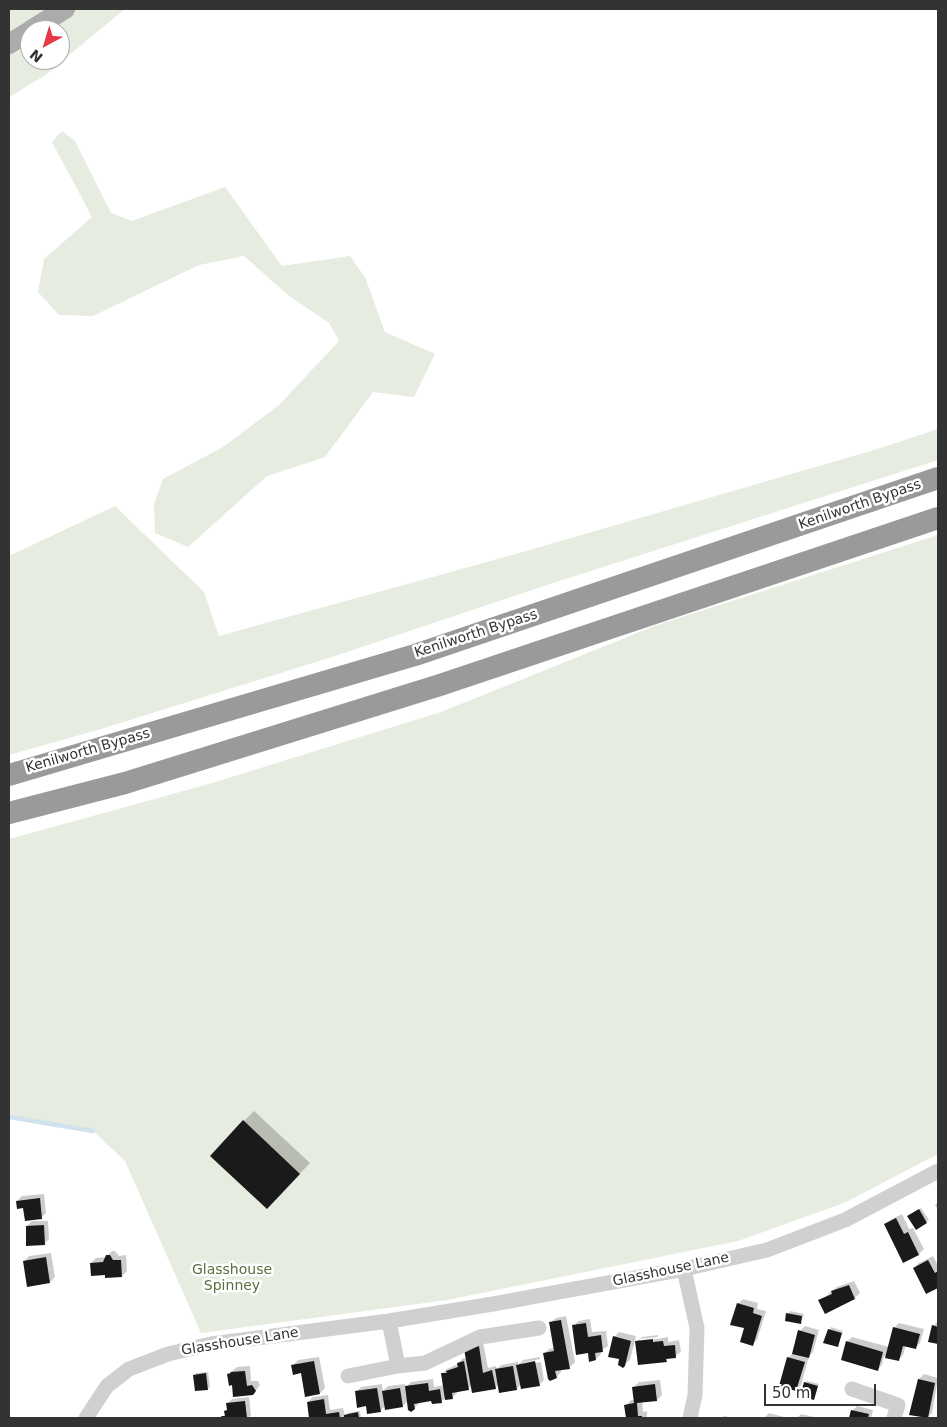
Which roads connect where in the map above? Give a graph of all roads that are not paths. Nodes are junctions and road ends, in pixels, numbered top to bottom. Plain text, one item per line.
1 (65, 9) edge
2 (47, 20) edge
3 (20, 37) edge
4 (9, 44) edge
5 (938, 478) edge
6 (938, 518) edge
7 (9, 775) edge
8 (9, 813) edge
9 (938, 1171) edge
10 (684, 1269) junction
11 (389, 1321) junction
12 (538, 1328) dead end
13 (398, 1366) junction
14 (348, 1376) dead end
15 (852, 1389) dead end
16 (86, 1418) edge
17 (690, 1418) edge
18 (894, 1418) edge

1 - 2 main road
3 - 4 main road
5 - 7 highway, Kenilworth Bypass
6 - 8 highway
9 - 10 street, Glasshouse Lane
10 - 11 street, Glasshouse Lane
10 - 17 street
11 - 13 street
11 - 16 street, Glasshouse Lane
12 - 13 street
13 - 14 street
15 - 18 street

